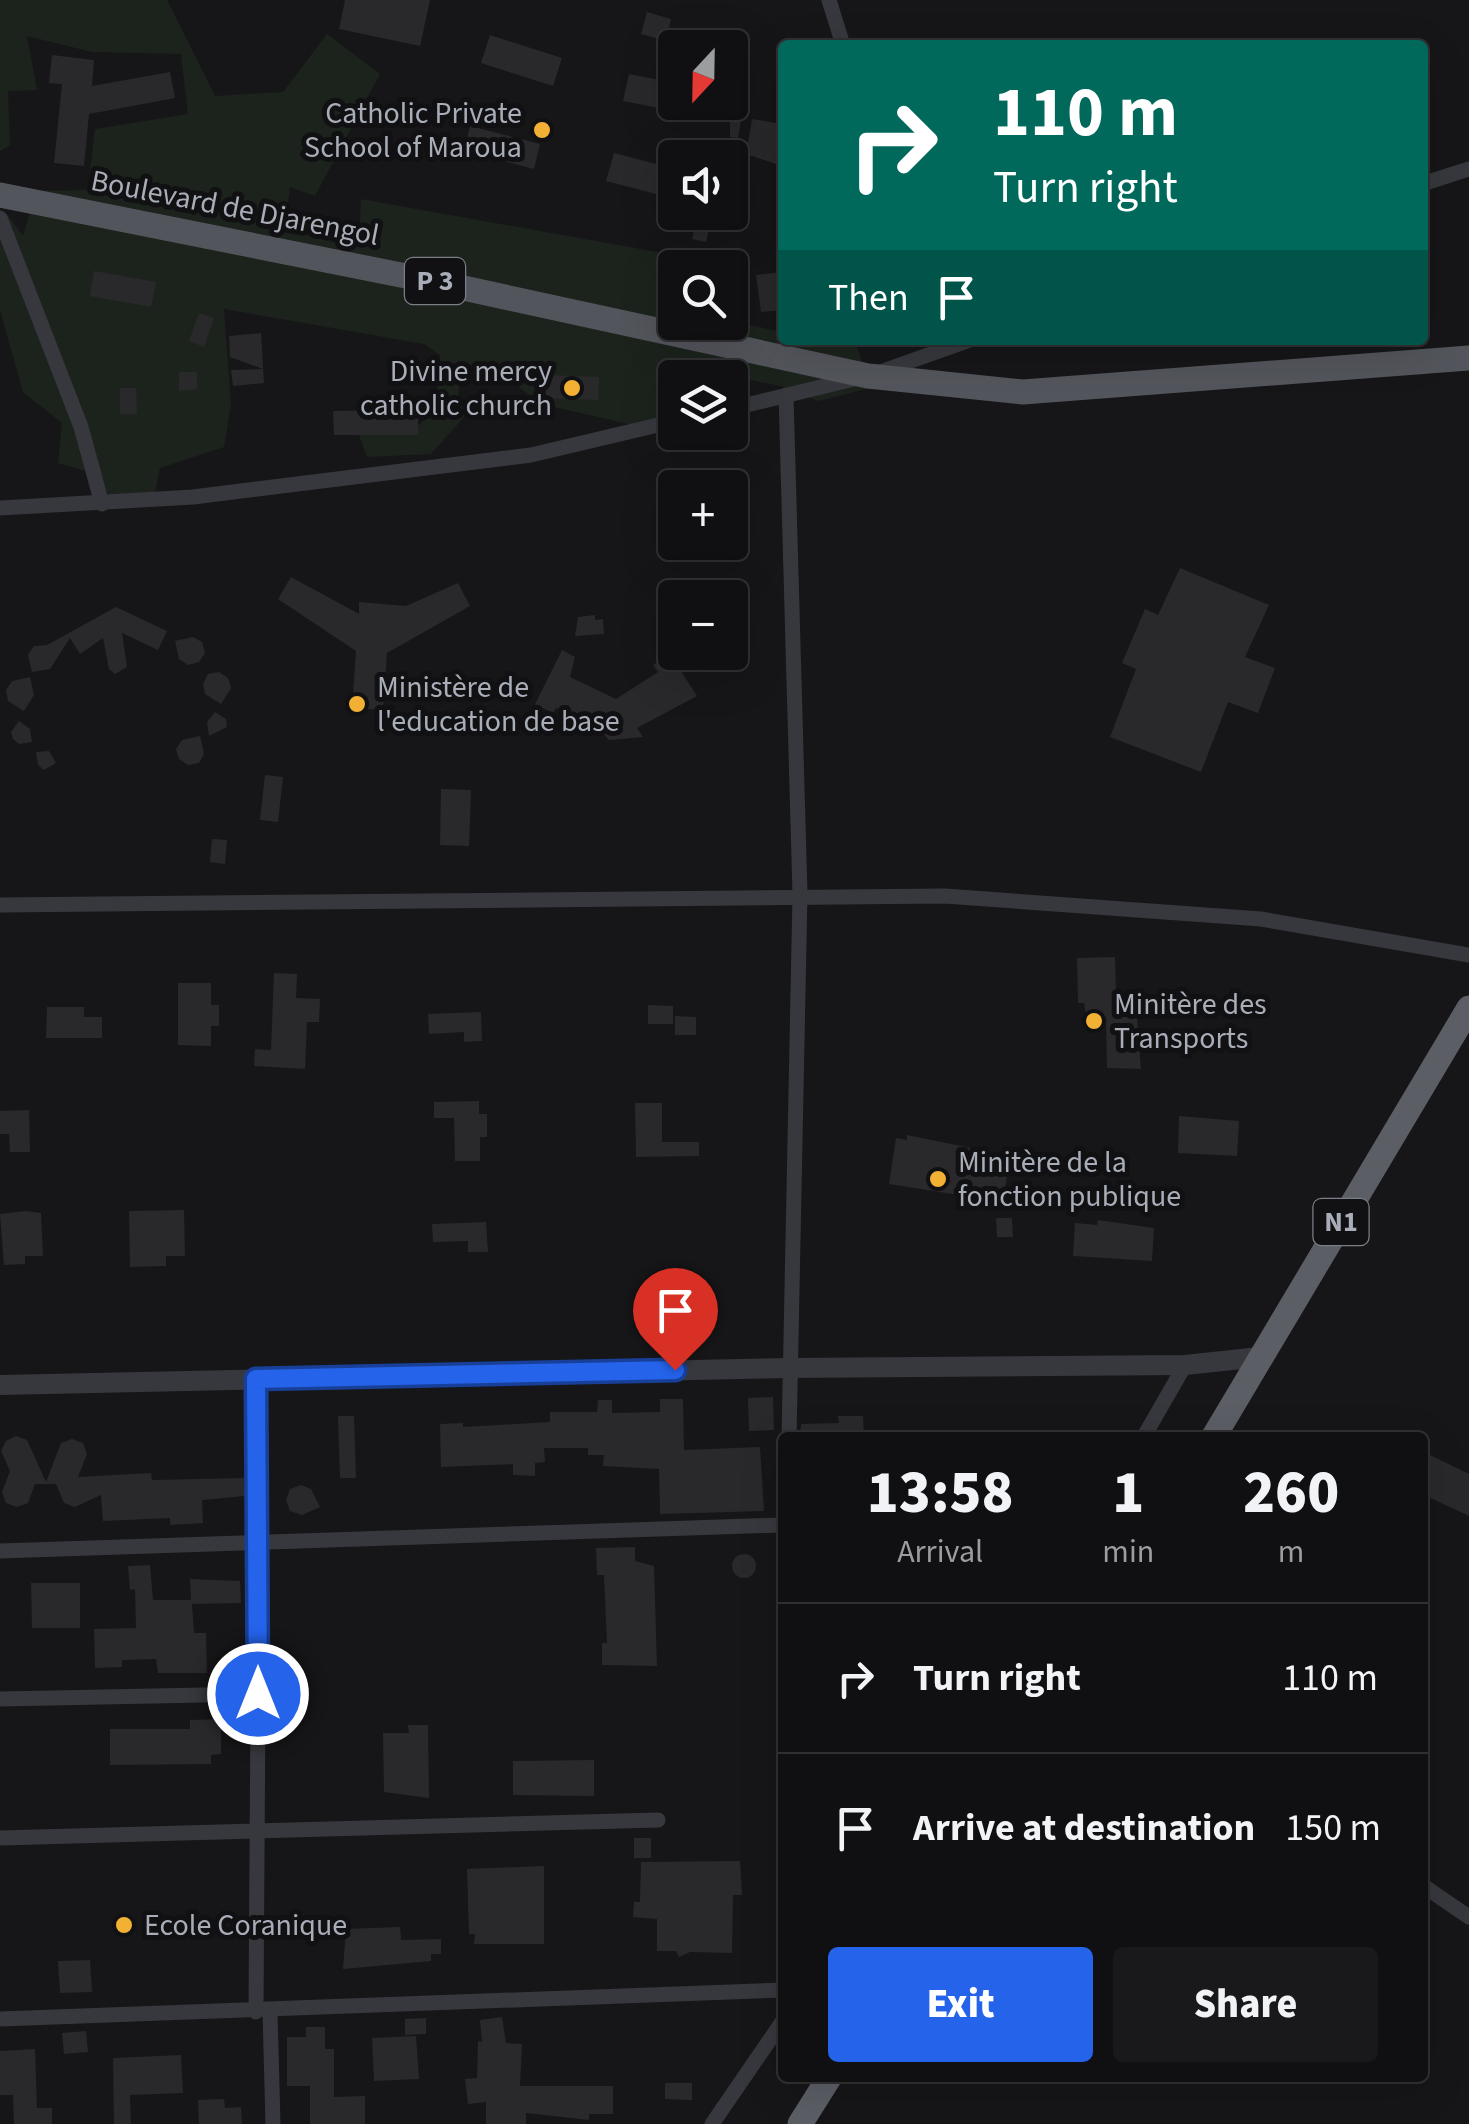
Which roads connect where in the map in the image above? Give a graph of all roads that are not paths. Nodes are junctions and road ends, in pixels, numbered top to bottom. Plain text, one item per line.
1 (829, 0) edge
2 (841, 40) edge
3 (1469, 169) edge
4 (1428, 182) edge
5 (0, 195) edge
6 (0, 218) edge
7 (945, 345) edge
8 (1469, 358) edge
9 (868, 376) junction
10 (786, 395) junction
11 (748, 404) edge
12 (658, 426) edge
13 (102, 504) junction
14 (0, 508) edge
15 (800, 894) junction
16 (0, 905) edge
17 (1469, 955) edge
18 (1469, 1008) edge
19 (1260, 1357) junction
20 (1185, 1364) junction
21 (789, 1368) junction
22 (256, 1379) junction
23 (0, 1385) edge
24 (789, 1432) edge
25 (1146, 1432) edge
26 (1216, 1432) edge
27 (778, 1525) edge
28 (260, 1544) junction
29 (0, 1551) edge
30 (258, 1694) junction
31 (0, 1698) edge
32 (658, 1820) dead end
33 (257, 1830) junction
34 (0, 1838) edge
35 (1428, 1889) edge
36 (1469, 1917) edge
37 (778, 1990) edge
38 (263, 2012) junction
39 (0, 2018) edge
40 (778, 2028) edge
41 (826, 2082) edge
42 (274, 2124) edge
43 (712, 2124) edge
44 (800, 2124) edge

1 - 2 street
3 - 4 street
5 - 9 main road, Boulevard de Djarengol / P 3
6 - 13 street
7 - 9 street
8 - 9 main road, P 3
9 - 10 street
10 - 11 street
10 - 15 street
12 - 13 street
13 - 14 street
15 - 16 street
15 - 17 street
15 - 21 street
18 - 19 highway, N1
19 - 20 street
19 - 26 highway, N1
20 - 21 street
20 - 25 street
21 - 22 street
21 - 24 street
22 - 23 street
22 - 28 street
27 - 28 street
28 - 29 street
28 - 30 street
30 - 31 street
30 - 33 street
32 - 33 street
33 - 34 street
33 - 38 street
35 - 36 street
37 - 38 street
38 - 39 street
38 - 42 street
40 - 43 street
41 - 44 highway

